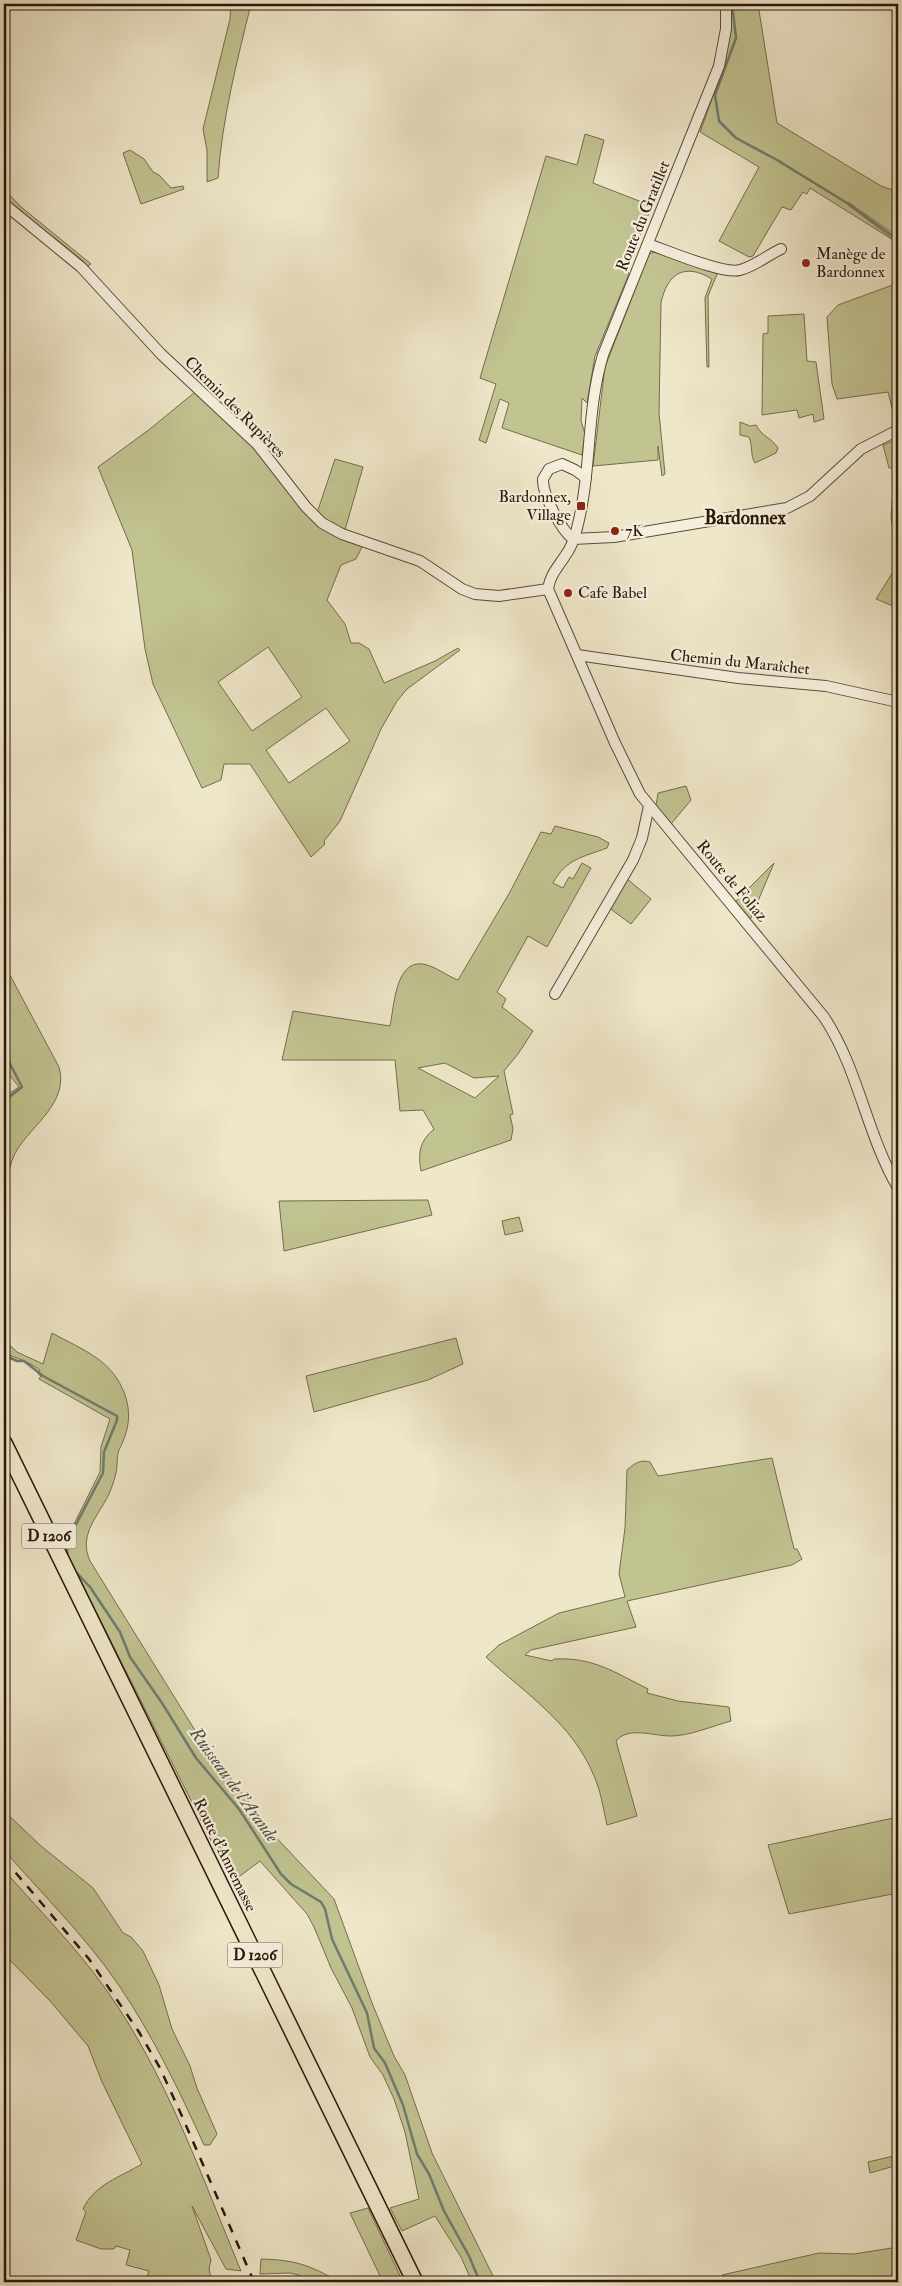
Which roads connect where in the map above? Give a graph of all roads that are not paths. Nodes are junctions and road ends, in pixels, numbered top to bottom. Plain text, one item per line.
1 (726, 4) edge
2 (4, 204) edge
3 (648, 244) junction
4 (782, 249) dead end
5 (898, 430) edge
6 (586, 478) junction
7 (573, 539) junction
8 (548, 589) junction
9 (577, 655) junction
10 (898, 702) edge
11 (649, 806) junction
12 (555, 994) dead end
13 (898, 1188) edge
14 (4, 1443) edge
15 (415, 2282) edge

1 - 3 street, Route du Gratillet
2 - 8 street, Chemin des Rupières
3 - 4 street
3 - 6 street, Route du Gratillet
5 - 7 street
6 - 7 street, Route du Gratillet
6 - 7 street
7 - 8 street, Route du Gratillet
8 - 9 street, Route de Foliaz
9 - 10 street, Chemin du Maraîchet
9 - 11 street, Route de Foliaz
11 - 12 street
11 - 13 street, Route de Foliaz
14 - 15 main road, Route d'Annemasse / D 1206

